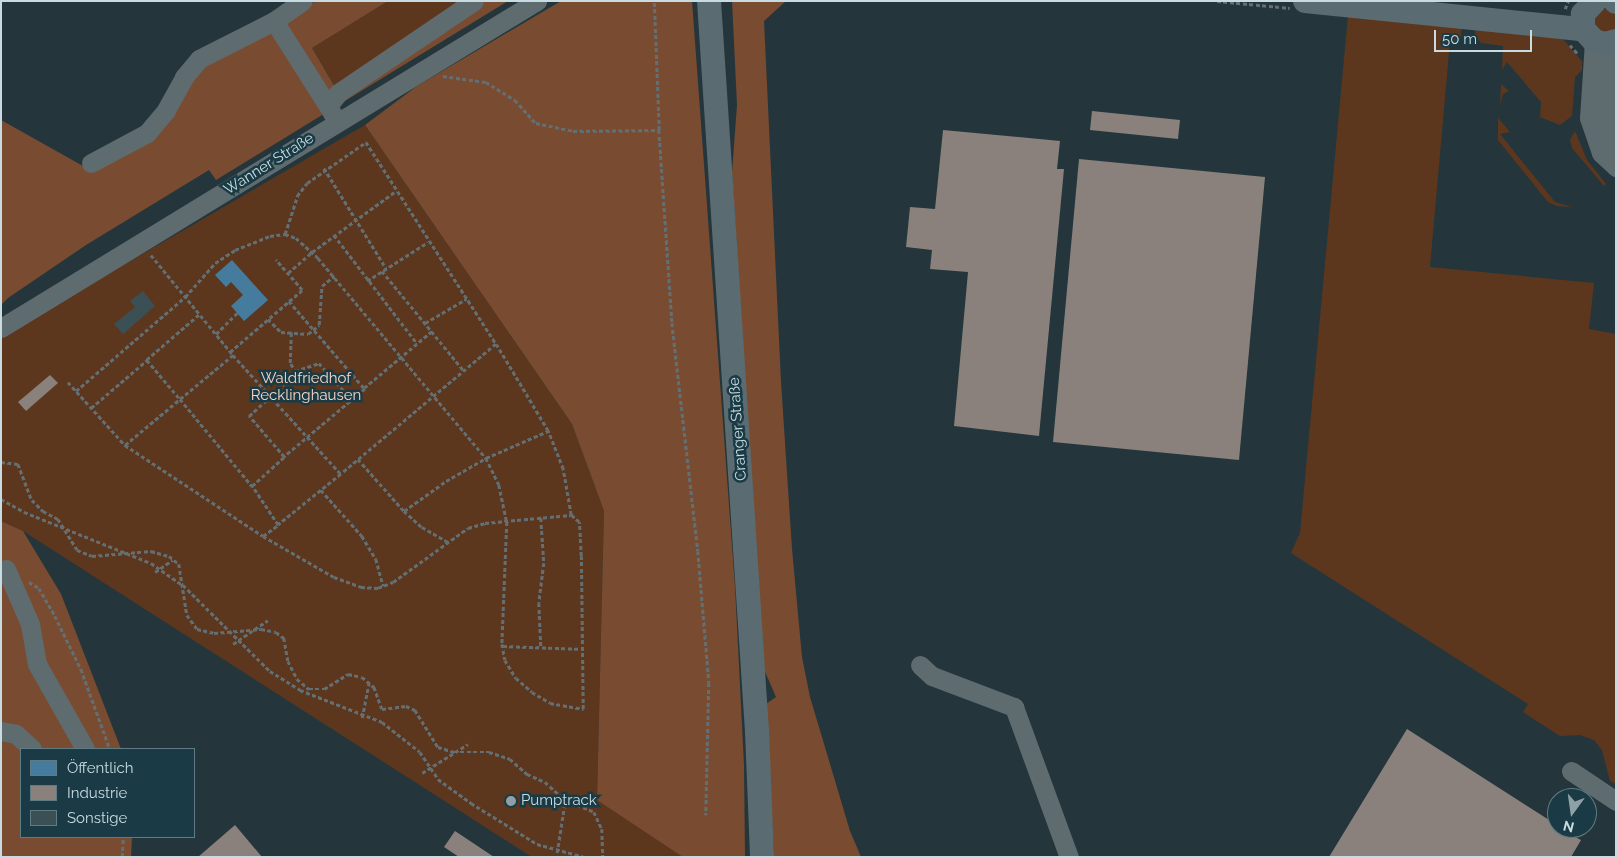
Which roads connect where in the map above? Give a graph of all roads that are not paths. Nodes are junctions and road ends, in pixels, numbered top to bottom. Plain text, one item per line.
1 (303, 1) edge
2 (474, 1) edge
3 (537, 1) edge
4 (723, 1) edge
5 (1305, 1) edge
6 (1447, 1) edge
7 (709, 12) edge
8 (274, 21) junction
9 (1598, 28) edge
10 (332, 114) junction
11 (1616, 146) edge
12 (91, 163) dead end
13 (1616, 167) edge
14 (1, 328) edge
15 (6, 569) road end
16 (920, 665) dead end
17 (1, 731) edge
18 (31, 748) edge
19 (84, 748) edge
20 (1571, 771) dead end
21 (1616, 801) edge
22 (762, 857) edge
23 (1069, 857) edge

1 - 8 street
2 - 10 street
3 - 10 street, Wanner Straße
4 - 7 main road
5 - 9 main road
6 - 9 main road
7 - 22 main road, Cranger Straße
8 - 10 street
8 - 12 street
9 - 11 street
9 - 13 street
10 - 14 street, Wanner Straße
15 - 19 street
16 - 23 street
17 - 18 street
20 - 21 street

